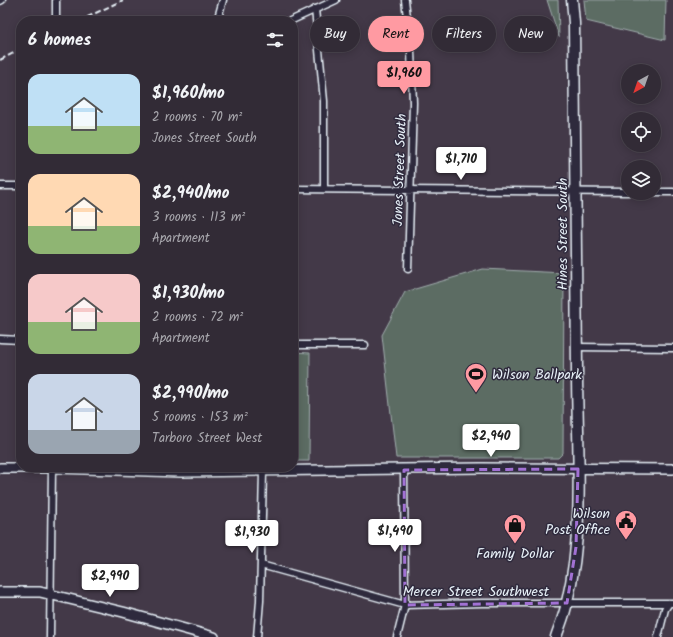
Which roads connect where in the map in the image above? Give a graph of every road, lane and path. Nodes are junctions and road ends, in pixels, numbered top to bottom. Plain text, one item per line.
1 (56, 0) edge
2 (223, 0) edge
3 (336, 0) edge
4 (405, 0) edge
5 (572, 0) edge
6 (315, 9) junction
7 (56, 16) edge
8 (218, 16) edge
9 (298, 17) edge
10 (0, 186) edge
11 (16, 186) edge
12 (298, 189) edge
13 (324, 189) junction
14 (411, 190) junction
15 (576, 191) junction
16 (621, 192) edge
17 (661, 192) edge
18 (673, 192) edge
19 (408, 268) dead end
20 (0, 339) edge
21 (16, 340) edge
22 (298, 345) edge
23 (365, 345) dead end
24 (576, 347) junction
25 (673, 348) edge
26 (0, 468) edge
27 (16, 468) edge
28 (578, 469) junction
29 (673, 469) edge
30 (404, 470) junction
31 (52, 472) edge
32 (263, 472) edge
33 (298, 472) edge
34 (261, 565) junction
35 (0, 592) edge
36 (50, 595) junction
37 (567, 603) junction
38 (671, 603) edge
39 (405, 605) junction
40 (50, 637) edge
41 (214, 637) edge
42 (257, 637) edge
43 (397, 637) edge
44 (556, 637) edge
45 (658, 637) edge

1 - 7 street
2 - 8 street
3 - 6 street
4 - 14 street, Jones Street South
5 - 15 main road, Hines Street South
6 - 9 street
6 - 13 street
10 - 11 street
12 - 13 street
13 - 14 street
14 - 15 street
14 - 19 street, Jones Street South
15 - 16 street
15 - 24 main road, Hines Street South
17 - 18 street
20 - 21 street
22 - 23 street
24 - 25 street
24 - 28 main road, Hines Street South
26 - 27 street
28 - 29 street
28 - 30 street
28 - 37 main road, Hines Street South
30 - 33 street
30 - 39 street
31 - 36 street
32 - 34 street
34 - 39 street, Mercer Street Southwest
34 - 42 street
35 - 36 street
36 - 40 street
36 - 41 street
37 - 38 street, Mercer Street Southwest
37 - 39 street, Mercer Street Southwest
37 - 44 main road, Hines Street South
38 - 45 street
39 - 43 street

